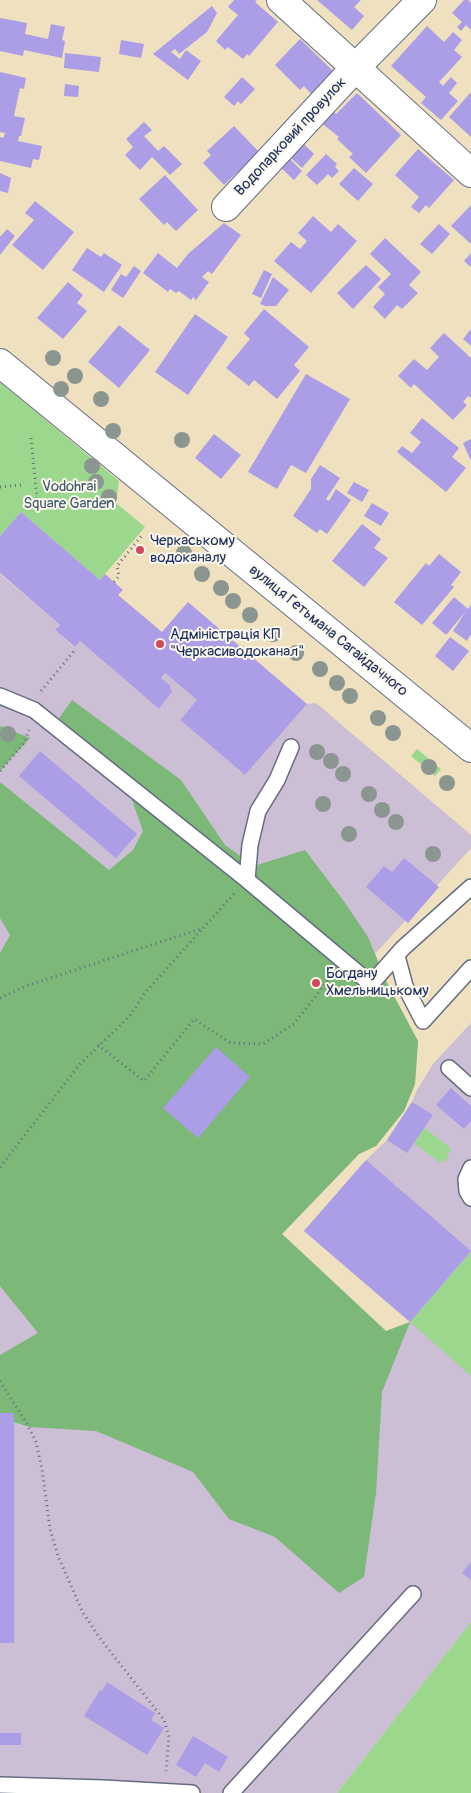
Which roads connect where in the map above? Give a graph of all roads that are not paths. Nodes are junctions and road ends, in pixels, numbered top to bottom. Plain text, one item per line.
1 (281, 0) edge
2 (422, 0) edge
3 (356, 67) junction
4 (471, 172) edge
5 (226, 207) dead end
6 (0, 363) edge
7 (0, 696) edge
8 (290, 747) dead end
9 (471, 748) edge
10 (247, 880) junction
11 (471, 887) edge
12 (397, 956) junction
13 (471, 968) edge
14 (449, 1068) dead end
15 (471, 1088) edge
16 (471, 1168) edge
17 (471, 1198) edge
18 (413, 1594) dead end
19 (0, 1785) edge
20 (192, 1793) edge
21 (231, 1793) edge

1 - 3 street, Водопарковий провулок
2 - 3 street, Водопарковий провулок
3 - 4 street, Водопарковий провулок
3 - 5 street, Водопарковий провулок
6 - 9 street, вулиця Гетьмана Сагайдачного
7 - 10 lane
8 - 10 lane
10 - 12 lane
11 - 12 lane
12 - 13 lane
14 - 15 lane
16 - 17 lane
18 - 21 lane
19 - 20 lane

